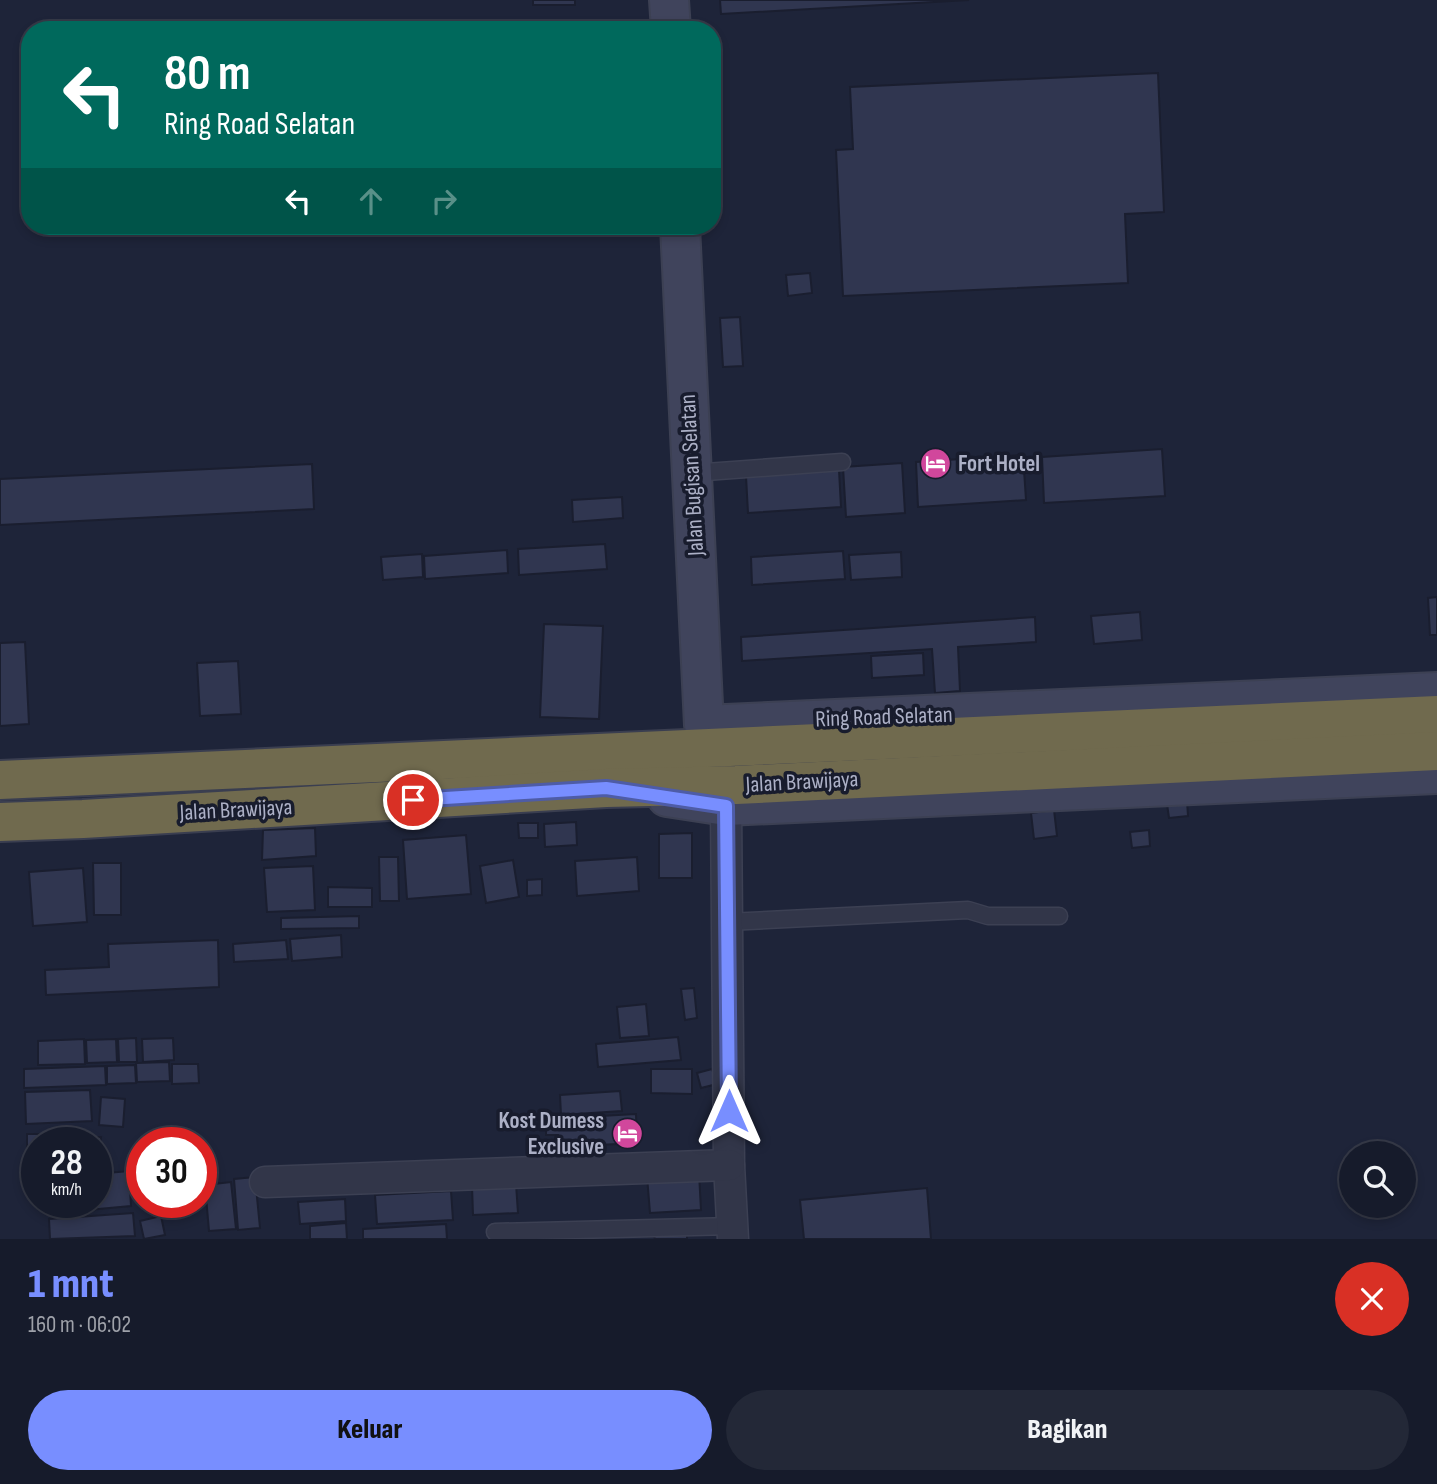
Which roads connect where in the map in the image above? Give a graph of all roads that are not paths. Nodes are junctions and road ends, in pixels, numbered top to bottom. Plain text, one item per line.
1 (669, 0) edge
2 (670, 21) edge
3 (680, 235) edge
4 (842, 463) dead end
5 (692, 473) junction
6 (1437, 692) edge
7 (1437, 715) edge
8 (704, 725) junction
9 (1437, 751) edge
10 (333, 764) junction
11 (1437, 774) edge
12 (5, 777) edge
13 (606, 788) junction
14 (726, 806) junction
15 (17, 821) edge
16 (0, 838) edge
17 (1059, 916) dead end
18 (727, 922) junction
19 (729, 1165) junction
20 (265, 1182) dead end
21 (495, 1232) dead end
22 (733, 1232) edge

1 - 2 street
3 - 5 street, Jalan Bugisan Selatan
4 - 5 lane
5 - 8 street, Jalan Bugisan Selatan
6 - 8 street, Ring Road Selatan
7 - 10 highway, Jalan Brawijaya
8 - 10 highway, Ring Road Selatan
9 - 13 highway, Jalan Brawijaya
10 - 12 highway, Jalan Brawijaya
11 - 14 street
13 - 14 street
13 - 15 highway, Jalan Brawijaya
14 - 18 street
15 - 16 highway
17 - 18 lane
18 - 19 street
19 - 20 street
19 - 22 street
21 - 22 lane

